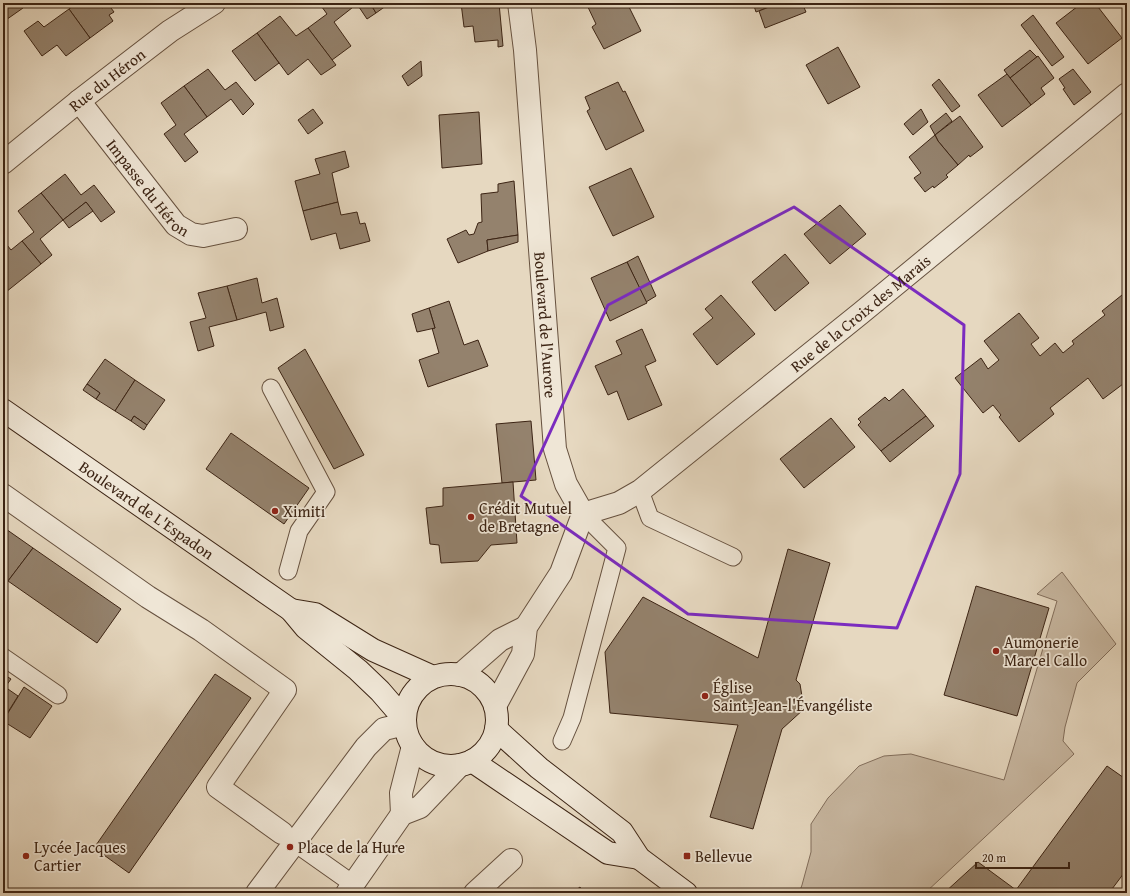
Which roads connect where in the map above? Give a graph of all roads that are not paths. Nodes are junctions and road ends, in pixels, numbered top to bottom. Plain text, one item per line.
1 (214, 3) edge
2 (519, 3) edge
3 (1127, 94) edge
4 (79, 101) junction
5 (3, 163) edge
6 (236, 229) dead end
7 (271, 388) dead end
8 (3, 410) edge
9 (640, 490) junction
10 (3, 495) edge
11 (583, 514) junction
12 (733, 557) dead end
13 (288, 571) dead end
14 (291, 610) junction
15 (526, 627) junction
16 (3, 657) edge
17 (460, 675) junction
18 (433, 677) junction
19 (58, 695) dead end
20 (495, 706) junction
21 (405, 722) junction
22 (496, 729) junction
23 (562, 741) dead end
24 (413, 746) junction
25 (466, 763) junction
26 (402, 814) junction
27 (288, 838) junction
28 (639, 858) junction
29 (511, 860) dead end
30 (355, 890) edge
31 (258, 893) edge
32 (475, 893) edge
33 (686, 893) edge

1 - 4 street, Rue du Héron
2 - 11 street, Boulevard de l'Aurore
3 - 9 street, Rue de la Croix des Marais
4 - 5 street, Rue du Héron
4 - 6 street, Impasse du Héron
7 - 13 lane
8 - 14 street, Boulevard de L'Espadon
9 - 11 street, Rue de la Croix des Marais
9 - 12 lane
10 - 27 street
11 - 15 street
11 - 23 lane
14 - 18 street, Boulevard de L'Espadon
14 - 21 street, Boulevard de L'Espadon
15 - 17 street
15 - 20 street
16 - 19 lane
17 - 18 street
17 - 20 street
18 - 21 street
20 - 22 street
21 - 24 street
21 - 27 street
22 - 25 street
22 - 28 street
24 - 25 street
24 - 26 street
25 - 26 street
25 - 28 street
26 - 30 street
27 - 30 lane
27 - 31 street
28 - 33 street
29 - 32 street

